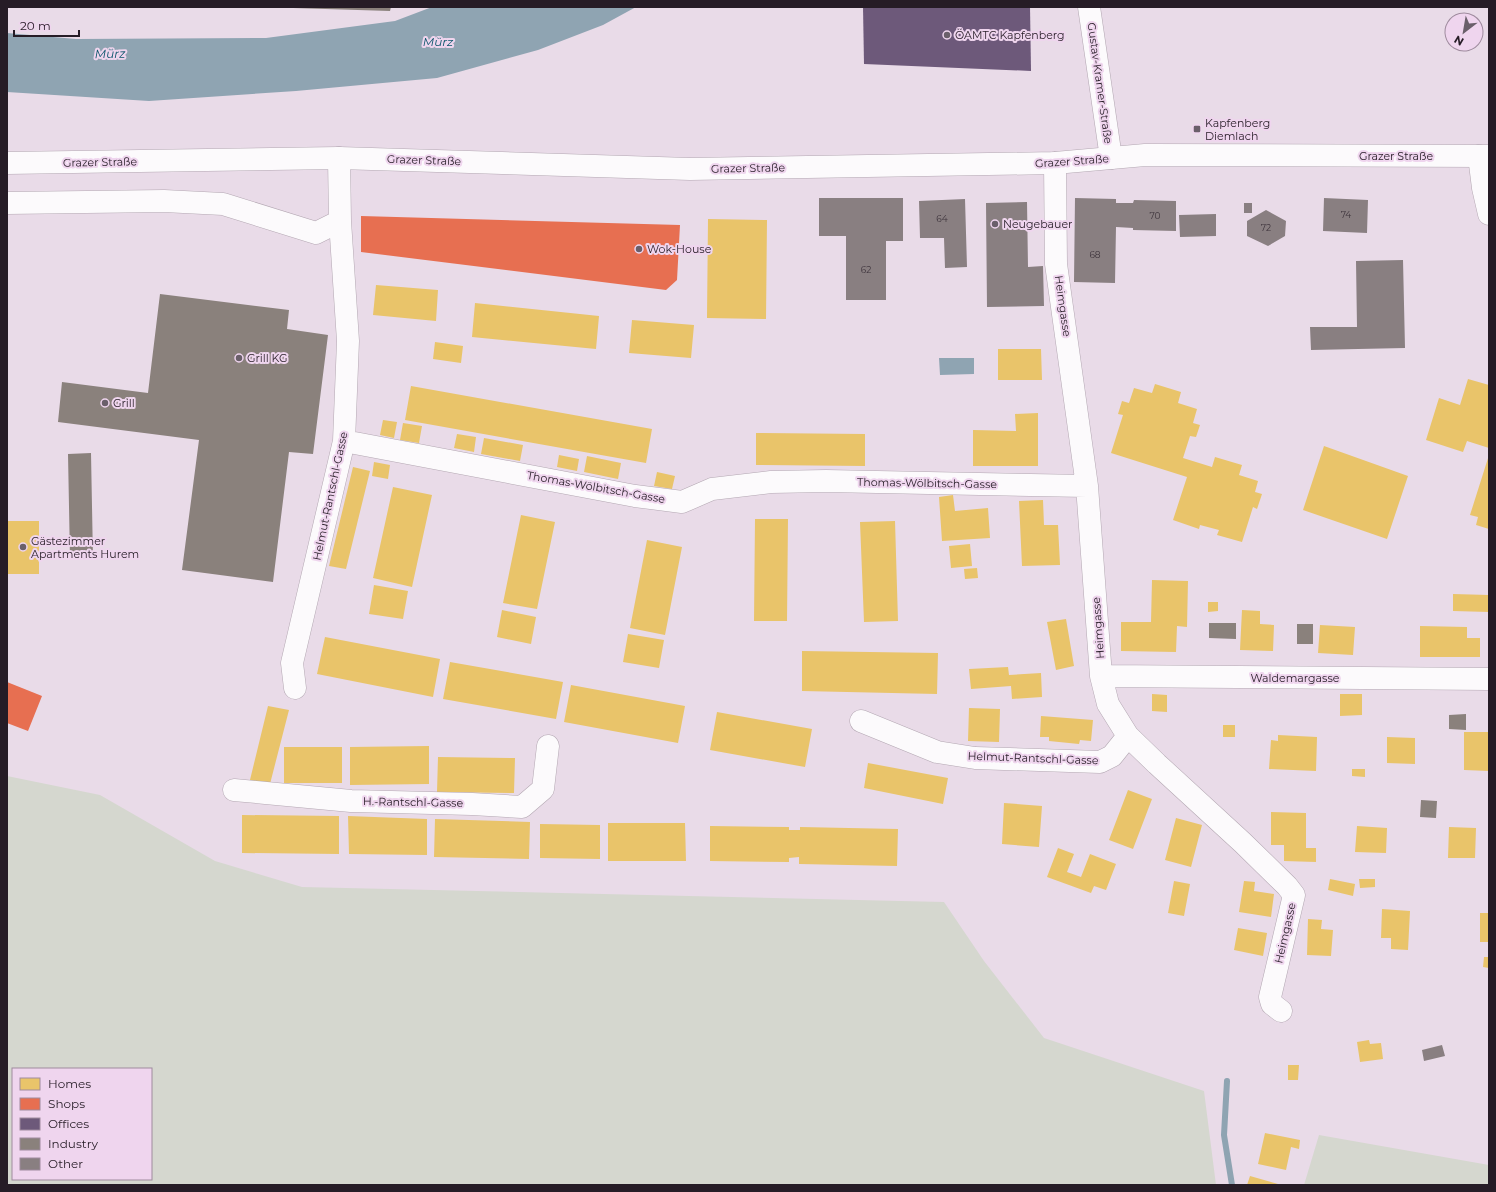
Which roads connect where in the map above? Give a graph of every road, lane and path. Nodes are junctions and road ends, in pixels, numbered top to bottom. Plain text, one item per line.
1 (1089, 7) edge
2 (1484, 156) edge
3 (339, 158) junction
4 (1111, 158) junction
5 (7, 163) edge
6 (1055, 163) junction
7 (7, 203) edge
8 (1489, 214) edge
9 (340, 221) junction
10 (344, 441) junction
11 (1087, 486) junction
12 (1101, 676) junction
13 (1489, 679) edge
14 (295, 688) dead end
15 (861, 721) dead end
16 (1128, 736) junction
17 (548, 746) dead end
18 (234, 790) dead end
19 (1281, 1011) dead end

1 - 4 street, Gustav-Kramer-Straße
2 - 4 street, Grazer Straße
2 - 8 street
3 - 5 street, Grazer Straße
3 - 6 street, Grazer Straße
3 - 9 street, Helmut-Rantschl-Gasse
4 - 6 street, Grazer Straße
6 - 11 street, Heimgasse
7 - 9 street
9 - 10 street, Helmut-Rantschl-Gasse
10 - 11 street, Thomas-Wölbitsch-Gasse
10 - 14 street, Helmut-Rantschl-Gasse
11 - 12 street, Heimgasse
12 - 13 street, Waldemargasse
12 - 16 street, Heimgasse
15 - 16 street, Helmut-Rantschl-Gasse
16 - 19 street, Heimgasse
17 - 18 street, H.-Rantschl-Gasse

